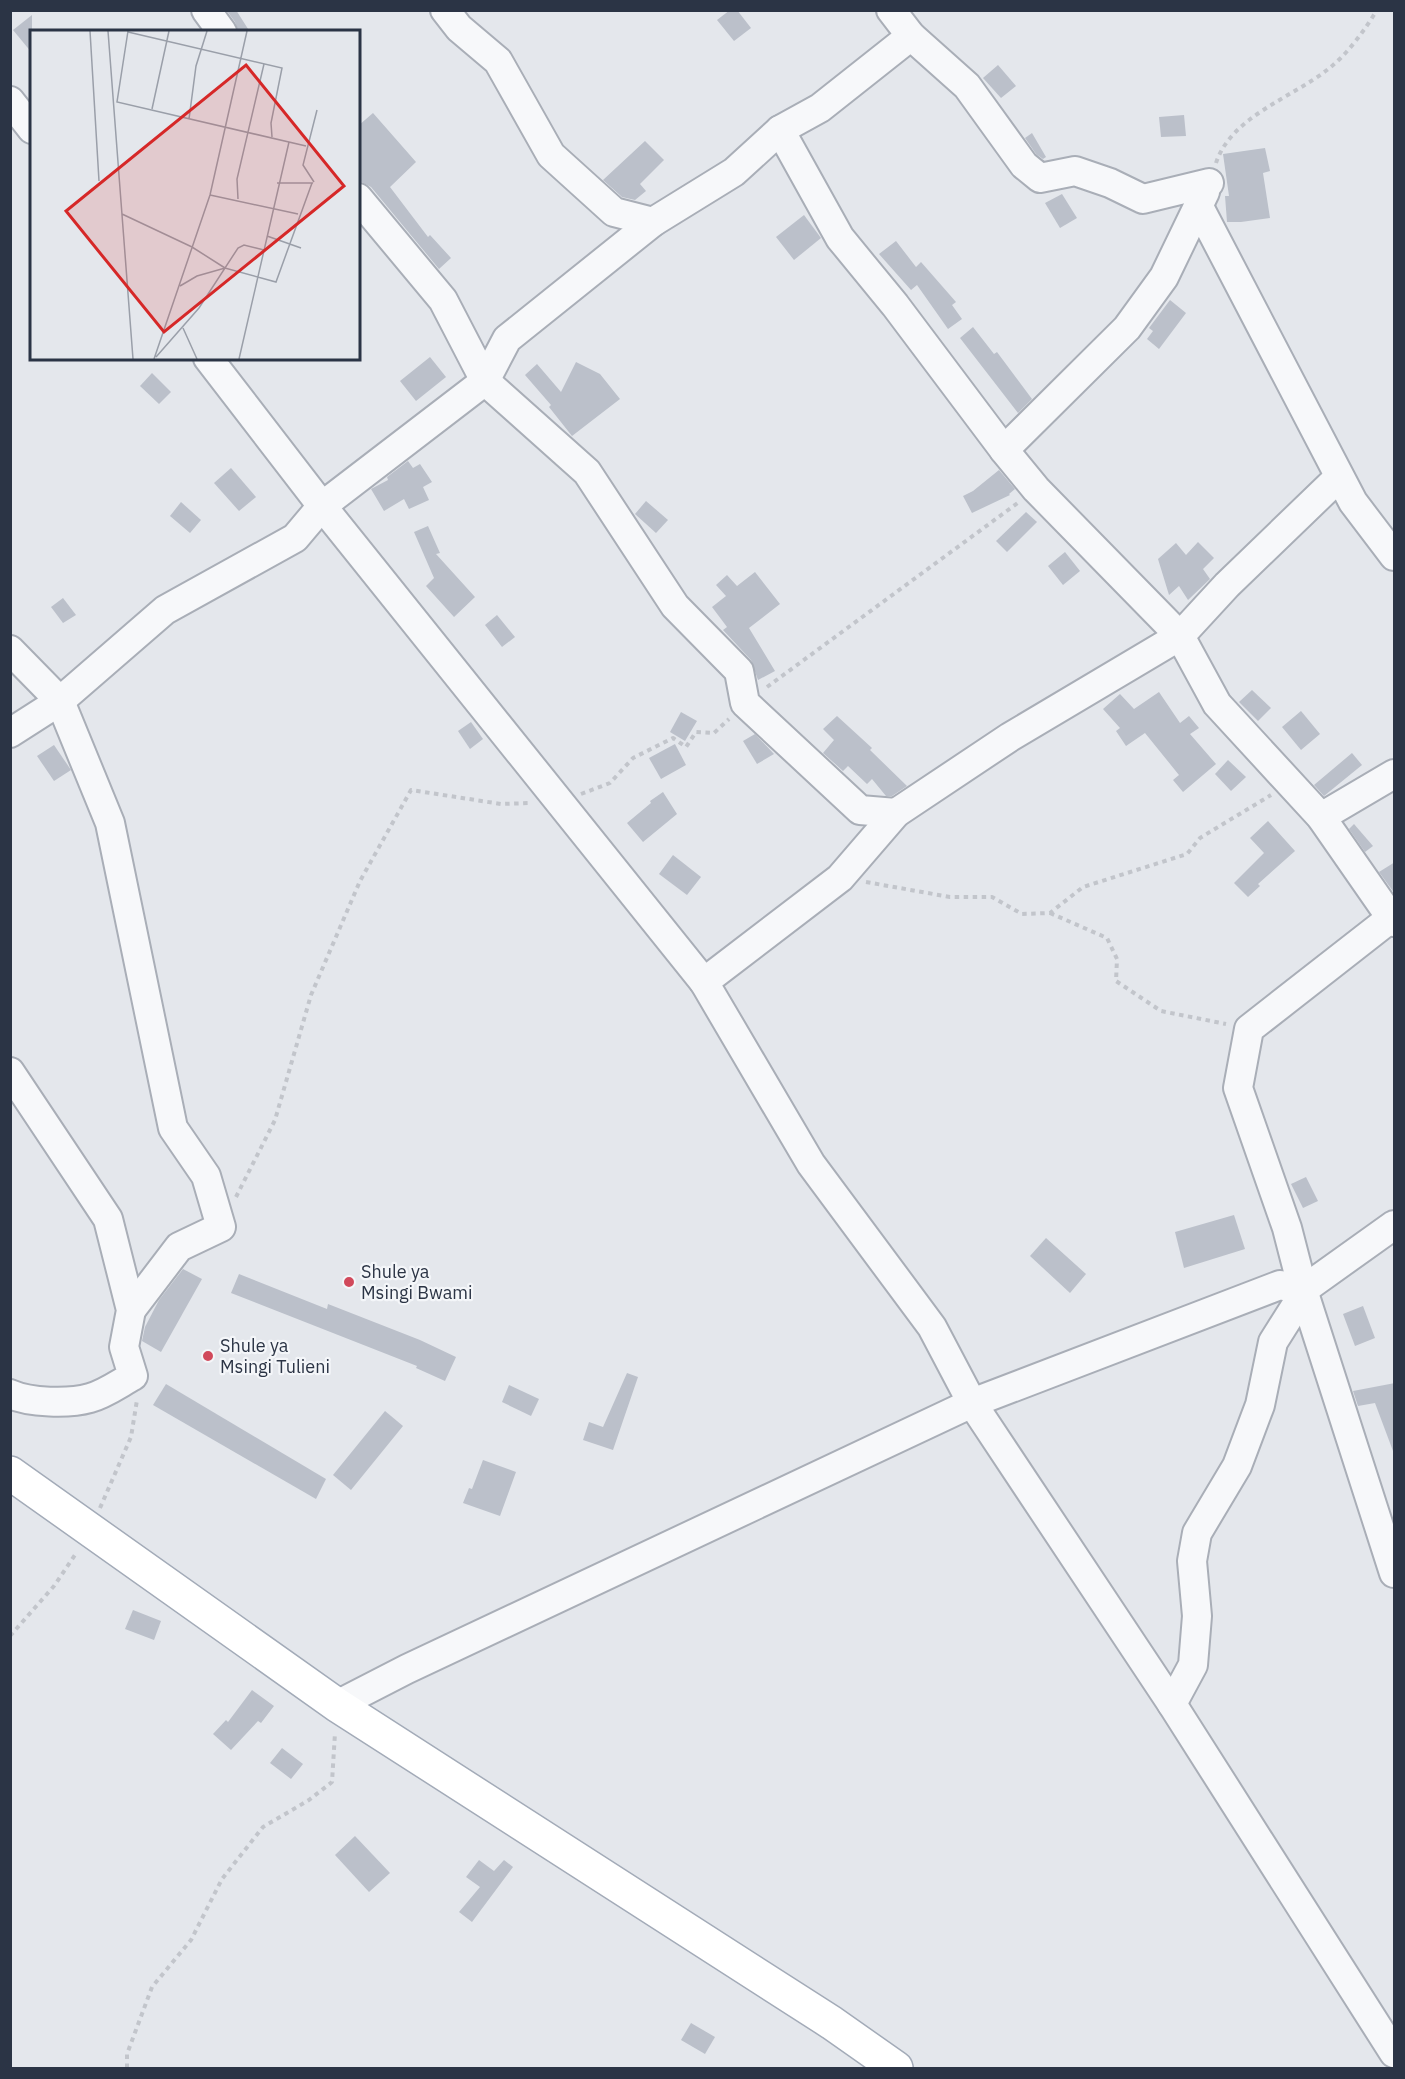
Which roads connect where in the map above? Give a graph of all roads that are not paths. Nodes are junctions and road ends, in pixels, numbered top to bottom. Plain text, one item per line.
1 (206, 10) edge
2 (445, 10) edge
3 (891, 10) edge
4 (221, 30) edge
5 (911, 36) junction
6 (10, 101) edge
7 (30, 126) edge
8 (780, 130) junction
9 (1204, 194) junction
10 (360, 200) edge
11 (653, 222) junction
12 (210, 360) edge
13 (485, 381) junction
14 (1004, 450) junction
15 (1339, 477) junction
16 (322, 506) junction
17 (1395, 556) edge
18 (1180, 636) junction
19 (10, 650) edge
20 (60, 700) junction
21 (10, 733) edge
22 (1395, 774) edge
23 (896, 813) junction
24 (1321, 818) junction
25 (1393, 920) edge
26 (704, 982) junction
27 (10, 1072) edge
28 (1395, 1225) edge
29 (1303, 1290) junction
30 (131, 1310) junction
31 (10, 1394) edge
32 (972, 1403) junction
33 (10, 1473) edge
34 (1395, 1573) edge
35 (1172, 1704) junction
36 (337, 1705) junction
37 (1395, 2053) edge
38 (896, 2068) edge

1 - 4 street
2 - 11 street
3 - 5 street
5 - 8 street
5 - 9 street
6 - 7 street
8 - 11 street
8 - 14 street
9 - 14 street
9 - 15 street
10 - 13 street
11 - 13 street
12 - 16 street
13 - 16 street
13 - 23 street
14 - 18 street
15 - 17 street
15 - 18 street
16 - 20 street
16 - 26 street
18 - 23 street
18 - 24 street
19 - 20 street
20 - 21 street
20 - 30 street
22 - 24 street
23 - 26 street
24 - 25 street
25 - 29 street
26 - 32 street
27 - 30 street
28 - 29 street
29 - 32 street
29 - 34 street
29 - 35 street
30 - 31 street
32 - 35 street
32 - 36 street
33 - 36 main road
35 - 37 street
36 - 38 main road

